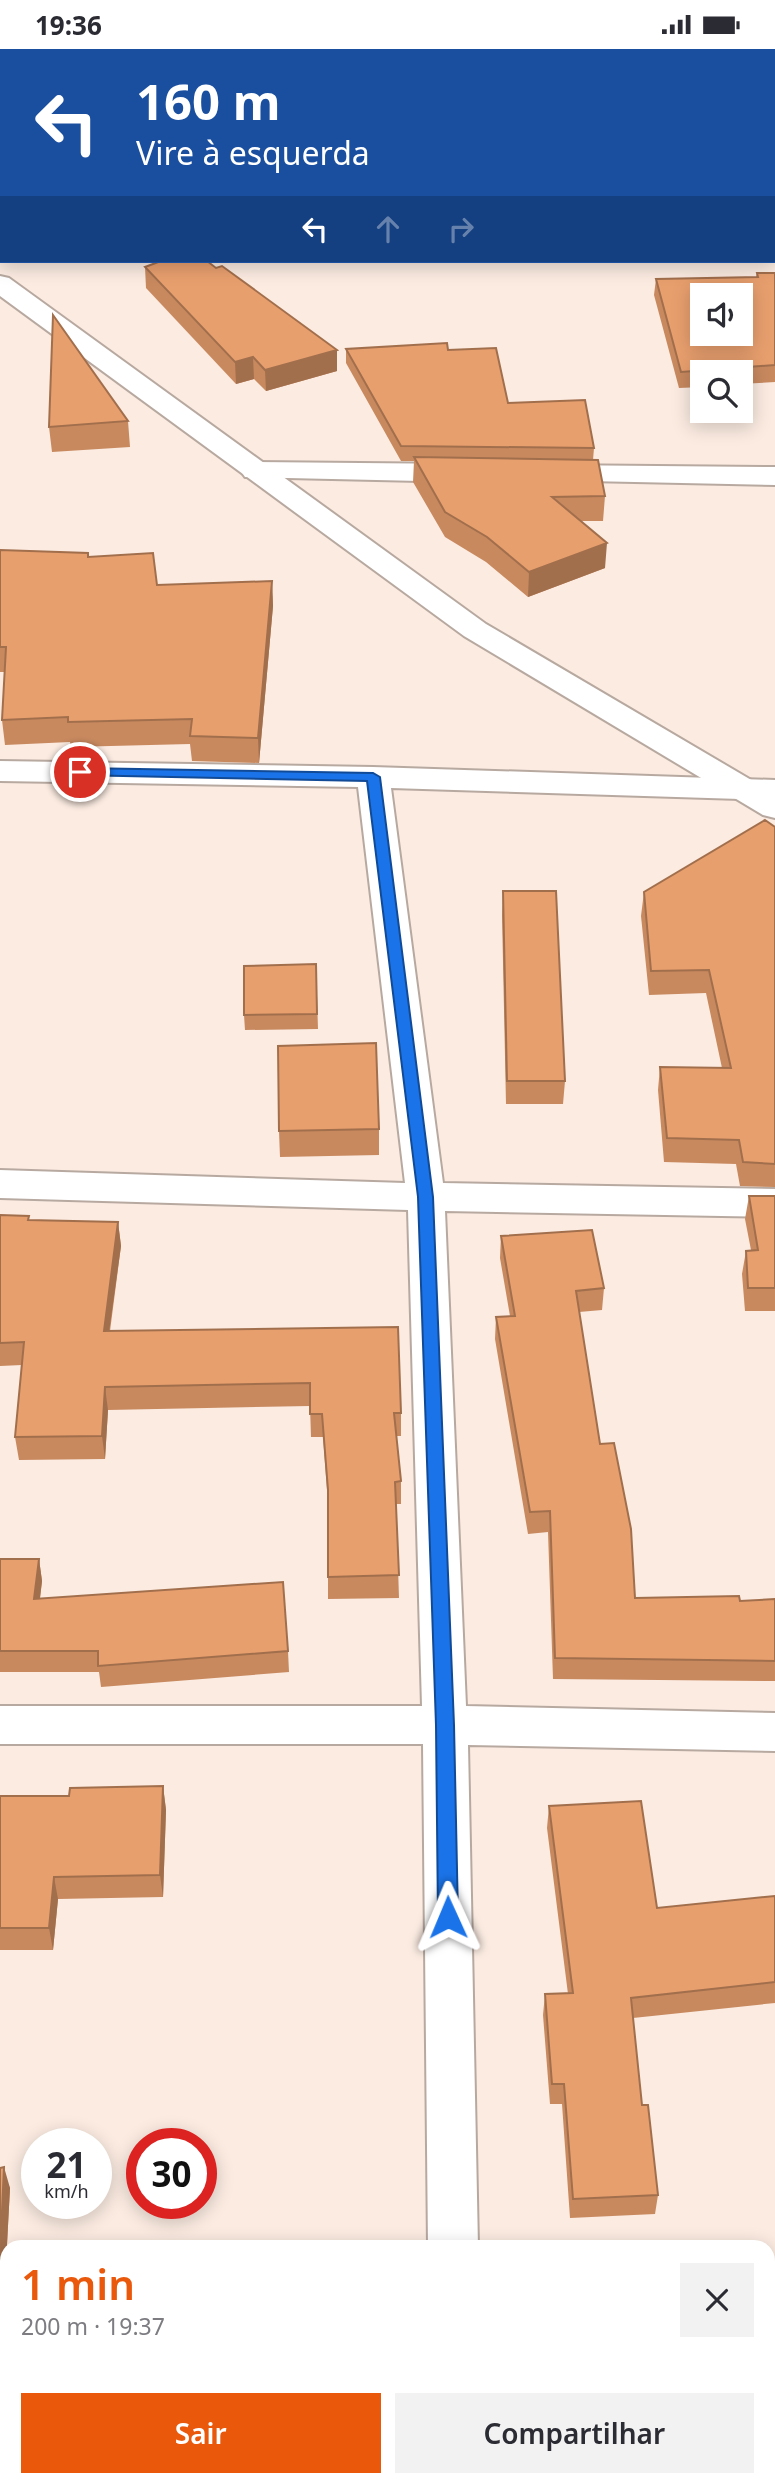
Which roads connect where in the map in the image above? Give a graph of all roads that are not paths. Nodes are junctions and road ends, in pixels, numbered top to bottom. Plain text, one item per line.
1 (0, 284) edge
2 (255, 471) junction
3 (488, 473) edge
4 (528, 474) edge
5 (775, 476) edge
6 (0, 771) edge
7 (373, 777) junction
8 (759, 790) edge
9 (775, 808) edge
10 (0, 1184) edge
11 (426, 1197) junction
12 (775, 1203) edge
13 (0, 1725) edge
14 (445, 1725) junction
15 (775, 1732) edge
16 (453, 2240) edge

1 - 2 street
2 - 3 street
2 - 8 street
4 - 5 street
6 - 7 street
7 - 8 street
7 - 11 street
8 - 9 street
10 - 11 street
11 - 12 street
11 - 14 street
13 - 14 street
14 - 15 street
14 - 16 street

